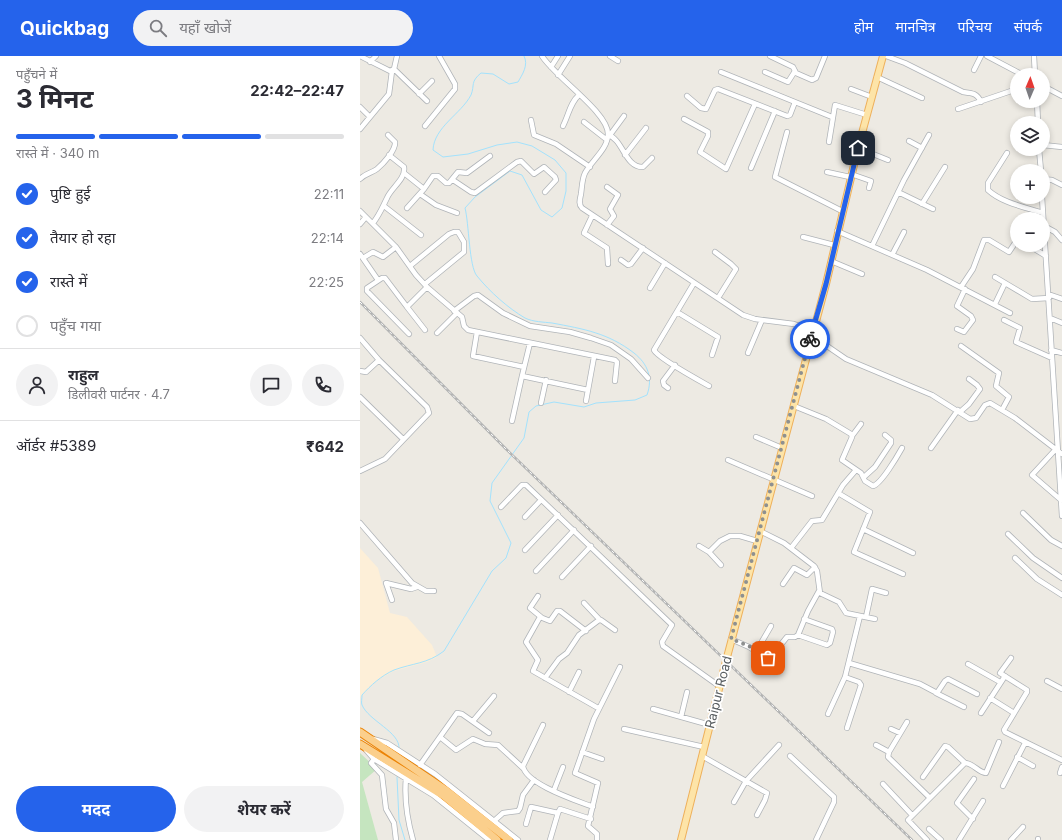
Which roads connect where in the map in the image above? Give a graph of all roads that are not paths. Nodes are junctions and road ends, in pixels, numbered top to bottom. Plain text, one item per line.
1 (360, 56) edge
2 (376, 56) edge
3 (397, 56) edge
4 (439, 56) edge
5 (542, 56) edge
6 (558, 56) edge
7 (570, 56) edge
8 (610, 56) edge
9 (770, 56) edge
10 (825, 56) edge
11 (883, 56) edge
12 (886, 56) edge
13 (982, 56) edge
14 (987, 56) edge
15 (1034, 56) edge
16 (618, 61) dead end
17 (370, 62) junction
18 (551, 67) junction
19 (1010, 68) edge
20 (1035, 68) edge
21 (393, 70) junction
22 (974, 70) dead end
23 (795, 71) junction
24 (721, 72) dead end
25 (765, 72) dead end
26 (558, 76) junction
27 (877, 76) junction
28 (432, 80) dead end
29 (851, 89) dead end
30 (1050, 90) edge
31 (1010, 91) edge
32 (420, 94) junction
33 (579, 95) junction
34 (687, 96) dead end
35 (1062, 96) edge
36 (872, 97) junction
37 (922, 98) dead end
38 (427, 101) dead end
39 (795, 102) junction
40 (981, 102) junction
41 (755, 104) junction
42 (360, 107) edge
43 (958, 110) dead end
44 (775, 111) junction
45 (867, 115) junction
46 (369, 116) junction
47 (624, 116) dead end
48 (832, 117) junction
49 (531, 120) dead end
50 (684, 120) dead end
51 (584, 122) dead end
52 (425, 126) dead end
53 (563, 126) dead end
54 (646, 128) dead end
55 (360, 130) edge
56 (787, 132) dead end
57 (388, 135) dead end
58 (929, 135) dead end
59 (608, 137) junction
60 (910, 141) dead end
61 (829, 142) dead end
62 (1050, 146) edge
63 (1062, 147) edge
64 (858, 148) junction
65 (922, 148) junction
66 (1007, 153) dead end
67 (389, 155) junction
68 (625, 155) junction
69 (490, 156) dead end
70 (652, 158) dead end
71 (888, 160) dead end
72 (590, 167) junction
73 (944, 167) dead end
74 (751, 168) dead end
75 (827, 172) dead end
76 (404, 173) junction
77 (851, 175) junction
78 (360, 179) edge
79 (452, 180) junction
80 (1050, 180) edge
81 (1062, 185) edge
82 (606, 187) dead end
83 (869, 188) dead end
84 (424, 189) junction
85 (545, 192) dead end
86 (898, 192) junction
87 (420, 194) junction
88 (922, 204) junction
89 (384, 206) junction
90 (407, 208) dead end
91 (933, 209) dead end
92 (360, 211) edge
93 (842, 211) junction
94 (1040, 212) edge
95 (457, 213) dead end
96 (592, 216) junction
97 (366, 217) junction
98 (373, 223) junction
99 (360, 224) edge
100 (607, 225) junction
101 (1050, 229) edge
102 (837, 231) junction
103 (904, 232) dead end
104 (421, 235) dead end
105 (803, 237) dead end
106 (1062, 240) edge
107 (834, 245) junction
108 (872, 246) junction
109 (396, 247) junction
110 (643, 248) junction
111 (1010, 250) edge
112 (715, 252) dead end
113 (1039, 252) edge
114 (1046, 252) edge
115 (892, 255) junction
116 (362, 256) edge
117 (1046, 256) junction
118 (621, 260) dead end
119 (831, 261) junction
120 (665, 263) junction
121 (608, 264) dead end
122 (410, 266) junction
123 (862, 274) dead end
124 (995, 277) dead end
125 (378, 280) junction
126 (694, 283) junction
127 (1005, 283) junction
128 (426, 285) junction
129 (650, 288) dead end
130 (963, 288) junction
131 (1048, 296) junction
132 (718, 298) junction
133 (1062, 299) edge
134 (995, 304) junction
135 (407, 307) junction
136 (455, 312) junction
137 (677, 312) junction
138 (1010, 313) dead end
139 (1050, 318) junction
140 (762, 320) junction
141 (1004, 320) dead end
142 (1062, 323) edge
143 (957, 329) dead end
144 (425, 330) dead end
145 (476, 332) junction
146 (437, 333) dead end
147 (812, 333) junction
148 (409, 334) dead end
149 (360, 338) edge
150 (530, 344) junction
151 (961, 346) dead end
152 (1052, 350) junction
153 (748, 353) dead end
154 (1062, 353) edge
155 (712, 355) dead end
156 (594, 357) junction
157 (1052, 358) junction
158 (379, 360) junction
159 (675, 365) junction
160 (524, 367) junction
161 (360, 371) edge
162 (522, 376) junction
163 (648, 378) dead end
164 (969, 379) dead end
165 (546, 380) junction
166 (615, 381) dead end
167 (709, 386) dead end
168 (668, 388) dead end
169 (588, 390) junction
170 (360, 397) edge
171 (586, 401) dead end
172 (541, 402) dead end
173 (794, 406) junction
174 (1002, 410) junction
175 (959, 411) junction
176 (512, 421) dead end
177 (861, 424) dead end
178 (885, 435) dead end
179 (852, 436) junction
180 (756, 437) dead end
181 (403, 439) junction
182 (782, 448) junction
183 (902, 448) dead end
184 (931, 448) dead end
185 (1059, 451) edge
186 (728, 460) dead end
187 (856, 470) junction
188 (360, 472) edge
189 (864, 478) junction
190 (774, 479) junction
191 (1061, 482) edge
192 (838, 493) junction
193 (812, 496) dead end
194 (541, 500) junction
195 (1061, 500) edge
196 (501, 507) dead end
197 (1023, 513) dead end
198 (558, 515) junction
199 (525, 516) dead end
200 (1062, 516) edge
201 (360, 523) edge
202 (863, 529) junction
203 (574, 530) junction
204 (760, 531) junction
205 (1008, 534) dead end
206 (757, 541) junction
207 (591, 546) junction
208 (699, 546) dead end
209 (1062, 546) edge
210 (791, 548) junction
211 (525, 550) dead end
212 (709, 552) junction
213 (913, 553) dead end
214 (1015, 558) dead end
215 (721, 565) dead end
216 (814, 567) junction
217 (536, 571) dead end
218 (903, 574) dead end
219 (562, 577) dead end
220 (1062, 578) edge
221 (783, 584) dead end
222 (417, 586) junction
223 (434, 591) dead end
224 (819, 591) junction
225 (886, 593) dead end
226 (1062, 595) edge
227 (538, 596) dead end
228 (392, 600) dead end
229 (584, 602) dead end
230 (860, 616) junction
231 (541, 617) junction
232 (866, 617) junction
233 (875, 619) dead end
234 (600, 620) junction
235 (804, 620) junction
236 (771, 626) dead end
237 (614, 630) dead end
238 (586, 631) junction
239 (798, 635) junction
240 (731, 639) junction
241 (753, 649) junction
242 (1011, 658) dead end
243 (849, 663) junction
244 (968, 664) dead end
245 (620, 667) dead end
246 (579, 672) dead end
247 (1005, 676) junction
248 (845, 677) junction
249 (545, 678) junction
250 (1047, 681) dead end
251 (1000, 682) junction
252 (719, 686) junction
253 (1062, 689) edge
254 (569, 692) junction
255 (687, 692) dead end
256 (936, 693) junction
257 (977, 694) dead end
258 (494, 696) dead end
259 (990, 698) junction
260 (964, 707) dead end
261 (598, 708) junction
262 (653, 710) dead end
263 (981, 713) dead end
264 (1014, 713) junction
265 (828, 714) dead end
266 (681, 717) junction
267 (473, 721) junction
268 (907, 722) dead end
269 (542, 725) dead end
270 (710, 725) junction
271 (847, 728) dead end
272 (624, 729) dead end
273 (891, 729) dead end
274 (488, 733) dead end
275 (900, 733) junction
276 (362, 734) edge
277 (440, 737) junction
278 (999, 742) dead end
279 (1025, 743) junction
280 (360, 744) edge
281 (779, 745) dead end
282 (876, 745) dead end
283 (704, 747) junction
284 (582, 752) junction
285 (889, 752) junction
286 (702, 756) junction
287 (790, 756) dead end
288 (1017, 757) junction
289 (374, 758) junction
290 (602, 760) dead end
291 (1062, 760) edge
292 (965, 762) junction
293 (420, 765) junction
294 (1033, 766) dead end
295 (563, 767) dead end
296 (1062, 767) edge
297 (523, 768) junction
298 (1060, 773) dead end
299 (923, 777) dead end
300 (406, 778) junction
301 (974, 779) dead end
302 (534, 780) junction
303 (746, 781) junction
304 (883, 784) dead end
305 (1003, 786) dead end
306 (554, 790) junction
307 (929, 797) junction
308 (984, 801) dead end
309 (734, 802) dead end
310 (593, 807) junction
311 (558, 813) junction
312 (757, 814) dead end
313 (912, 815) junction
314 (591, 819) junction
315 (973, 819) junction
316 (494, 821) junction
317 (526, 824) dead end
318 (1023, 827) dead end
319 (929, 829) dead end
320 (396, 840) edge
321 (413, 840) edge
322 (489, 840) edge
323 (497, 840) edge
324 (509, 840) edge
325 (518, 840) edge
326 (550, 840) edge
327 (597, 840) edge
328 (681, 840) edge
329 (816, 840) edge
330 (927, 840) edge
331 (941, 840) edge
332 (959, 840) edge
333 (1011, 840) edge

1 - 17 street
2 - 17 street
3 - 21 street
4 - 52 street
5 - 18 street
6 - 18 street
7 - 26 street
8 - 16 street
9 - 23 street
10 - 23 street
11 - 27 main road, Raipur Road
12 - 40 street
13 - 22 street
14 - 19 street
15 - 20 street
17 - 21 street
18 - 26 street
21 - 32 street
21 - 46 street
23 - 25 street
24 - 39 street
26 - 33 street
27 - 36 main road, Raipur Road
27 - 37 street
28 - 32 street
29 - 36 street
30 - 35 street
31 - 40 street
32 - 38 street
33 - 53 street
33 - 59 street
34 - 41 street
36 - 45 main road, Raipur Road
39 - 44 street
39 - 48 street
40 - 43 street
41 - 44 street
41 - 50 street
42 - 46 street
44 - 74 street
45 - 48 street
45 - 64 main road, Raipur Road
46 - 55 street
47 - 59 street
48 - 61 street
49 - 72 street
51 - 59 street
54 - 68 street
56 - 93 street
57 - 67 street
58 - 65 street
59 - 68 street
59 - 72 street
60 - 65 street
62 - 63 street
64 - 71 street
64 - 77 main road, Raipur Road
65 - 86 street
66 - 94 street
67 - 76 street
67 - 78 street
68 - 70 street
69 - 79 street
72 - 96 street
73 - 88 street
75 - 77 street
76 - 84 street
76 - 89 street
77 - 83 street
77 - 93 main road, Raipur Road
79 - 84 street
79 - 85 street
80 - 81 street
82 - 100 street
84 - 87 street
86 - 88 street
86 - 108 street
87 - 90 street
87 - 95 street
88 - 91 street
89 - 98 street
89 - 104 street
92 - 97 street
93 - 102 main road, Raipur Road
96 - 100 street
96 - 121 street
97 - 98 street
97 - 99 street
98 - 109 street
100 - 110 street
101 - 106 street
102 - 107 main road, Raipur Road
102 - 108 street
103 - 115 street
105 - 107 street
107 - 119 main road, Raipur Road
108 - 115 street
109 - 116 street
109 - 122 street
110 - 118 street
110 - 120 street
111 - 130 street
112 - 132 street
113 - 117 street
114 - 117 street
115 - 130 street
116 - 125 street
117 - 131 street
119 - 123 street
119 - 147 main road, Raipur Road
120 - 126 street
120 - 129 street
122 - 128 street
122 - 128 street
124 - 127 street
125 - 135 street
125 - 148 street
126 - 132 street
126 - 137 street
127 - 131 street
127 - 134 street
128 - 135 street
128 - 136 street
130 - 134 street
130 - 143 street
131 - 133 street
131 - 139 street
132 - 140 street
134 - 138 street
135 - 144 street
136 - 145 street
136 - 146 street
136 - 163 street
137 - 155 street
137 - 159 street
139 - 142 street
139 - 152 street
140 - 147 street
140 - 153 street
141 - 157 street
145 - 150 street
145 - 160 street
147 - 173 main road, Raipur Road
147 - 175 street
149 - 158 street
150 - 156 street
150 - 160 street
151 - 174 street
152 - 154 street
152 - 157 street
156 - 166 street
156 - 169 street
157 - 185 street
158 - 161 street
158 - 181 street
159 - 167 street
159 - 168 street
160 - 162 street
162 - 165 street
162 - 176 street
164 - 175 street
165 - 169 street
165 - 172 street
169 - 171 street
170 - 181 street
173 - 179 street
173 - 182 main road, Raipur Road
174 - 175 street
174 - 185 street
175 - 184 street
177 - 179 street
178 - 189 street
179 - 187 street
180 - 182 street
181 - 188 street
182 - 190 main road, Raipur Road
183 - 189 street
185 - 191 street
185 - 195 street
186 - 190 street
187 - 189 street
187 - 192 street
190 - 193 street
190 - 204 main road, Raipur Road
191 - 195 street
192 - 202 street
192 - 210 street
194 - 196 street
194 - 198 street
194 - 199 street
195 - 200 street
197 - 209 street
198 - 203 street
198 - 211 street
201 - 222 street
202 - 213 street
202 - 218 street
203 - 207 street
203 - 217 street
204 - 206 main road, Raipur Road
204 - 210 street
205 - 220 street
206 - 212 street
206 - 240 main road, Raipur Road
207 - 219 street
207 - 252 street
208 - 212 street
210 - 216 street
212 - 215 street
214 - 226 street
216 - 221 street
216 - 224 street
222 - 223 street
222 - 228 street
224 - 230 street
224 - 235 street
225 - 232 street
227 - 231 street
229 - 234 street
230 - 232 street
230 - 243 street
231 - 238 street
231 - 249 street
232 - 233 street
234 - 237 street
234 - 238 street
235 - 239 street
235 - 239 street
236 - 241 street
238 - 249 street
239 - 241 street
240 - 241 street
240 - 252 main road, Raipur Road
242 - 247 street
243 - 248 street
243 - 256 street
244 - 251 street
245 - 261 street
246 - 254 street
247 - 251 street
247 - 264 street
248 - 265 street
248 - 271 street
249 - 254 street
250 - 253 street
251 - 259 street
252 - 270 main road, Raipur Road
254 - 261 street
255 - 266 street
256 - 257 street
256 - 260 street
258 - 267 street
259 - 263 street
259 - 264 street
261 - 284 street
262 - 266 street
264 - 279 street
266 - 270 street
267 - 274 street
267 - 277 street
268 - 275 street
269 - 297 street
270 - 283 main road, Raipur Road
272 - 283 street
273 - 275 street
275 - 285 street
276 - 293 street
276 - 324 highway
277 - 293 street
277 - 297 street
278 - 292 street
279 - 288 street
279 - 291 street
280 - 289 street
280 - 323 highway
281 - 303 street
282 - 285 street
283 - 286 main road, Raipur Road
284 - 290 street
284 - 310 street
285 - 307 street
286 - 303 street
286 - 328 main road, Raipur Road
287 - 329 street
288 - 294 street
288 - 305 street
289 - 300 street
289 - 320 street
292 - 299 street
292 - 307 street
293 - 316 street
295 - 306 street
296 - 298 street
297 - 302 street
300 - 321 street
300 - 322 street
301 - 315 street
302 - 306 street
302 - 316 street
303 - 309 street
303 - 312 street
304 - 313 street
306 - 310 street
307 - 313 street
308 - 315 street
310 - 314 street
311 - 314 street
311 - 317 street
311 - 326 street
313 - 330 street
314 - 327 street
315 - 332 street
316 - 325 street
318 - 333 street
319 - 331 street

